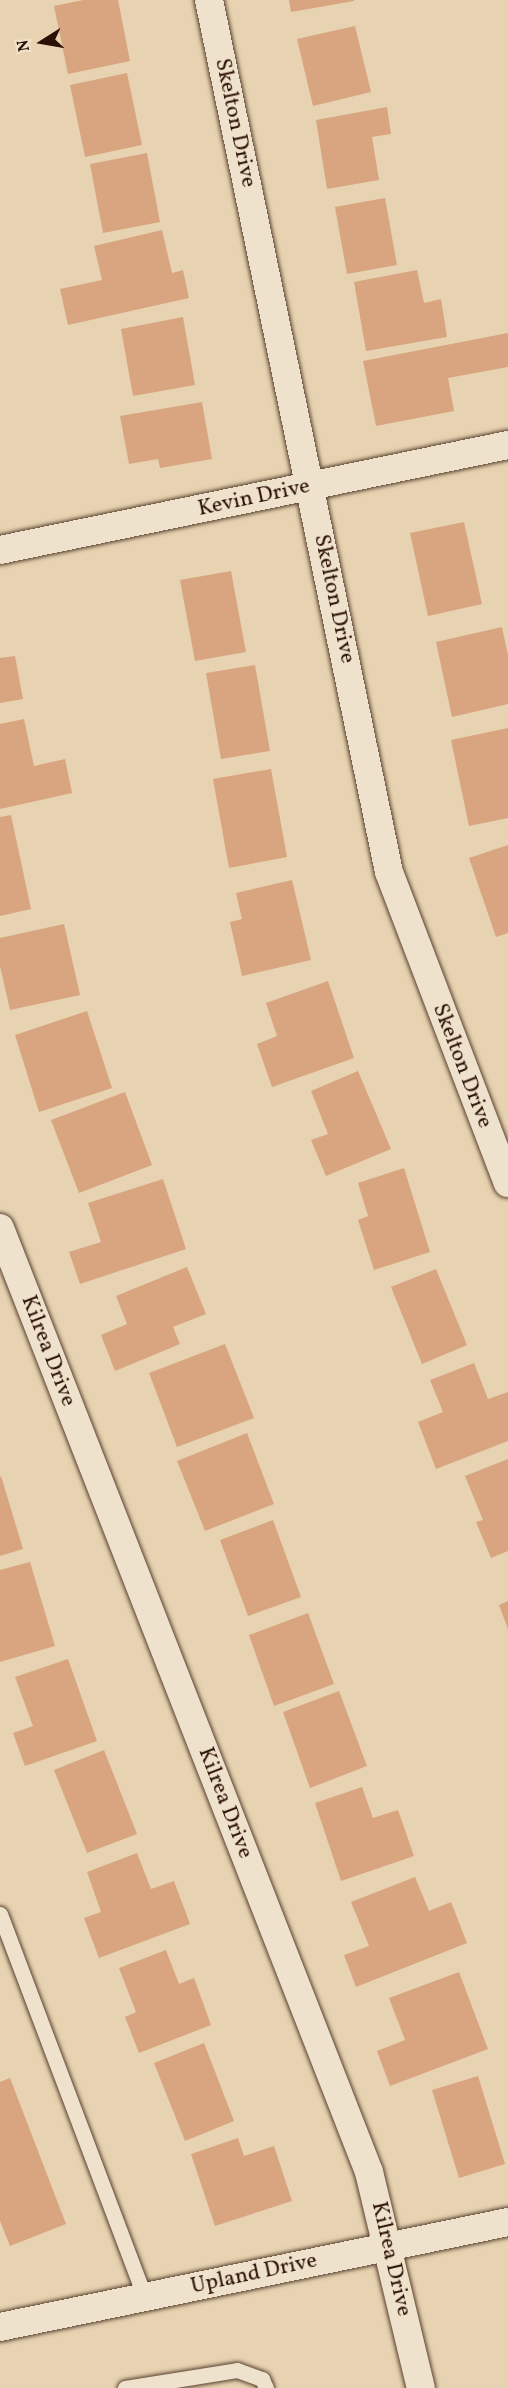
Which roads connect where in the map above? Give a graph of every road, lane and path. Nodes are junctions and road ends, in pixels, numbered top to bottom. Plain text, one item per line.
1 (209, 0) edge
2 (508, 445) edge
3 (311, 486) junction
4 (0, 550) edge
5 (508, 1183) edge
6 (0, 1228) edge
7 (0, 1914) edge
8 (508, 2222) edge
9 (388, 2246) junction
10 (145, 2297) junction
11 (0, 2327) edge
12 (125, 2388) edge
13 (266, 2388) edge
14 (421, 2388) edge

1 - 3 street, Skelton Drive
2 - 3 street, Kevin Drive
3 - 4 street, Kevin Drive
3 - 5 street, Skelton Drive
6 - 9 street, Kilrea Drive
7 - 10 lane
8 - 9 street, Upland Drive
9 - 10 street, Upland Drive
9 - 14 street, Kilrea Drive
10 - 11 street, Upland Drive
12 - 13 lane

